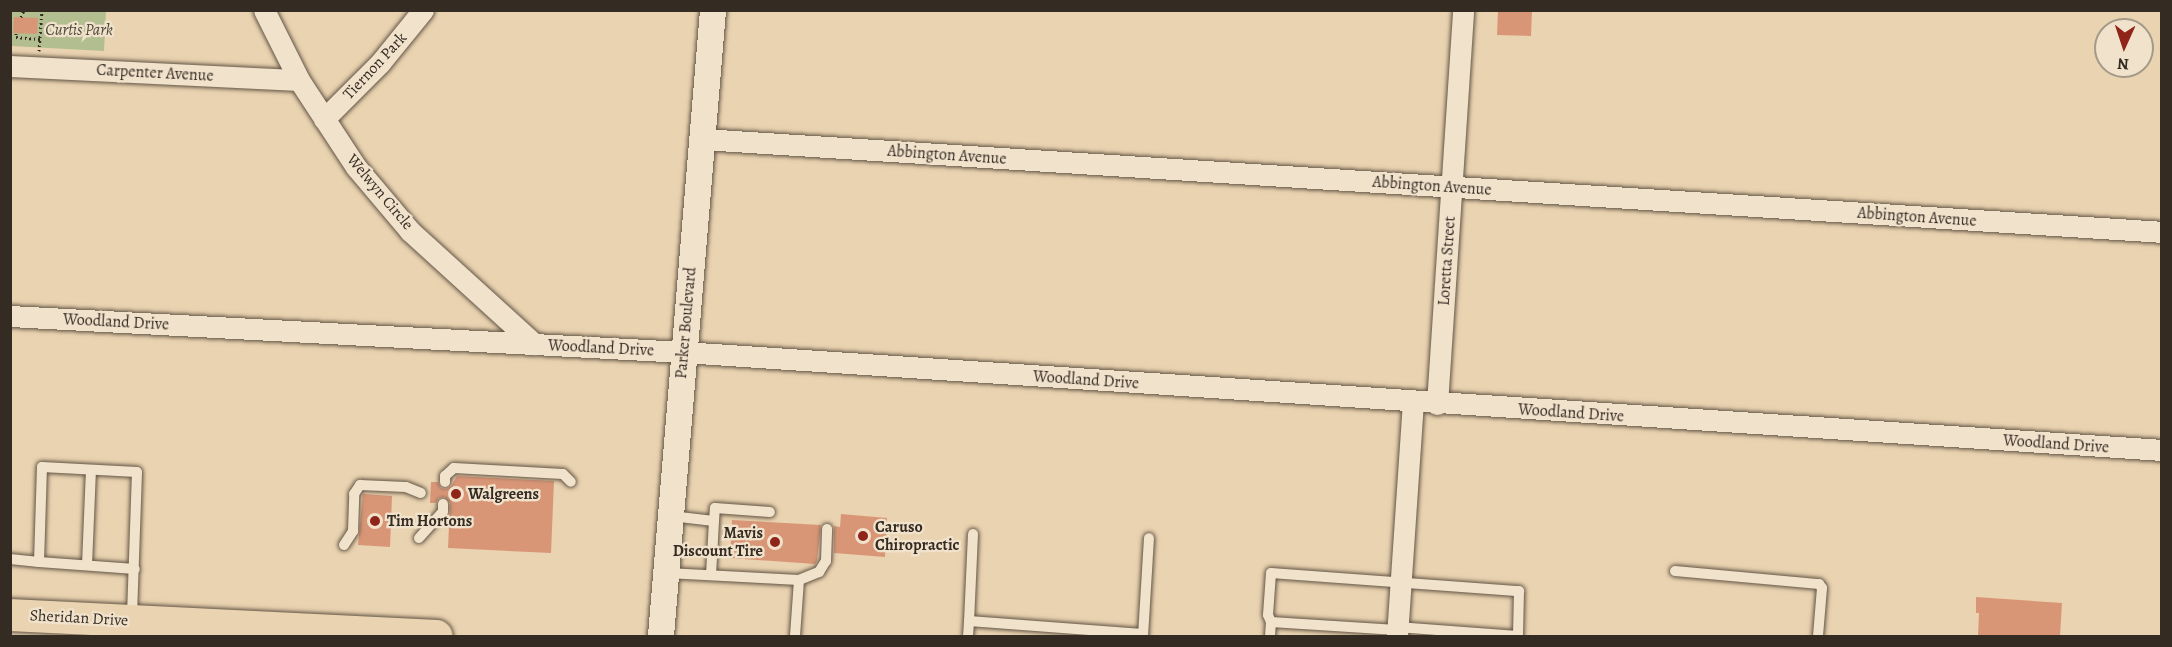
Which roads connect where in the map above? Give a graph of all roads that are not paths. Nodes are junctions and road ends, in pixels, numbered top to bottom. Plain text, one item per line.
1 (264, 10) edge
2 (423, 10) edge
3 (713, 10) edge
4 (1462, 10) edge
5 (10, 66) edge
6 (299, 80) junction
7 (324, 119) junction
8 (702, 140) junction
9 (1451, 187) junction
10 (2162, 232) edge
11 (10, 316) edge
12 (534, 344) junction
13 (683, 352) junction
14 (1413, 402) junction
15 (1437, 404) junction
16 (2162, 450) edge
17 (91, 470) junction
18 (445, 482) dead end
19 (571, 482) dead end
20 (421, 493) dead end
21 (443, 504) dead end
22 (770, 512) dead end
23 (671, 516) junction
24 (714, 521) junction
25 (827, 529) dead end
26 (973, 534) dead end
27 (419, 538) dead end
28 (1149, 538) dead end
29 (344, 545) dead end
30 (10, 559) edge
31 (39, 562) junction
32 (87, 565) junction
33 (135, 569) junction
34 (1675, 571) dead end
35 (666, 573) junction
36 (711, 575) junction
37 (799, 580) junction
38 (1401, 582) junction
39 (10, 615) edge
40 (132, 621) junction
41 (969, 621) junction
42 (1271, 622) junction
43 (1397, 631) edge
44 (1143, 635) edge
45 (436, 636) edge
46 (661, 636) edge
47 (795, 636) edge
48 (968, 636) edge
49 (1270, 636) edge
50 (1518, 636) edge
51 (1818, 636) edge

1 - 6 street, Welwyn Circle
2 - 7 street, Tiernon Park
3 - 8 street, Parker Boulevard
4 - 9 street, Loretta Street
5 - 6 street, Carpenter Avenue
6 - 7 street, Welwyn Circle
7 - 12 street, Welwyn Circle
8 - 9 street, Abbington Avenue
8 - 13 street, Parker Boulevard
9 - 10 street, Abbington Avenue
9 - 15 street, Loretta Street
11 - 12 street, Woodland Drive
12 - 13 street, Woodland Drive
13 - 14 street, Woodland Drive
13 - 23 street, Parker Boulevard
14 - 15 street, Woodland Drive
14 - 38 street
15 - 16 street, Woodland Drive
17 - 31 lane
17 - 32 lane
17 - 33 lane
18 - 19 lane
20 - 29 lane
21 - 27 lane
22 - 24 lane
23 - 24 lane
23 - 35 street, Parker Boulevard
24 - 36 lane
25 - 37 lane
26 - 41 lane
28 - 44 lane
30 - 31 lane
31 - 32 lane
32 - 33 lane
33 - 40 lane
34 - 51 lane
35 - 36 lane
35 - 46 street, Parker Boulevard
36 - 37 lane
37 - 47 lane
38 - 42 lane
38 - 43 street
38 - 50 lane
39 - 40 main road, Sheridan Drive
40 - 45 main road, Sheridan Drive
41 - 44 lane
41 - 48 lane
42 - 43 lane
42 - 49 lane
43 - 50 lane

